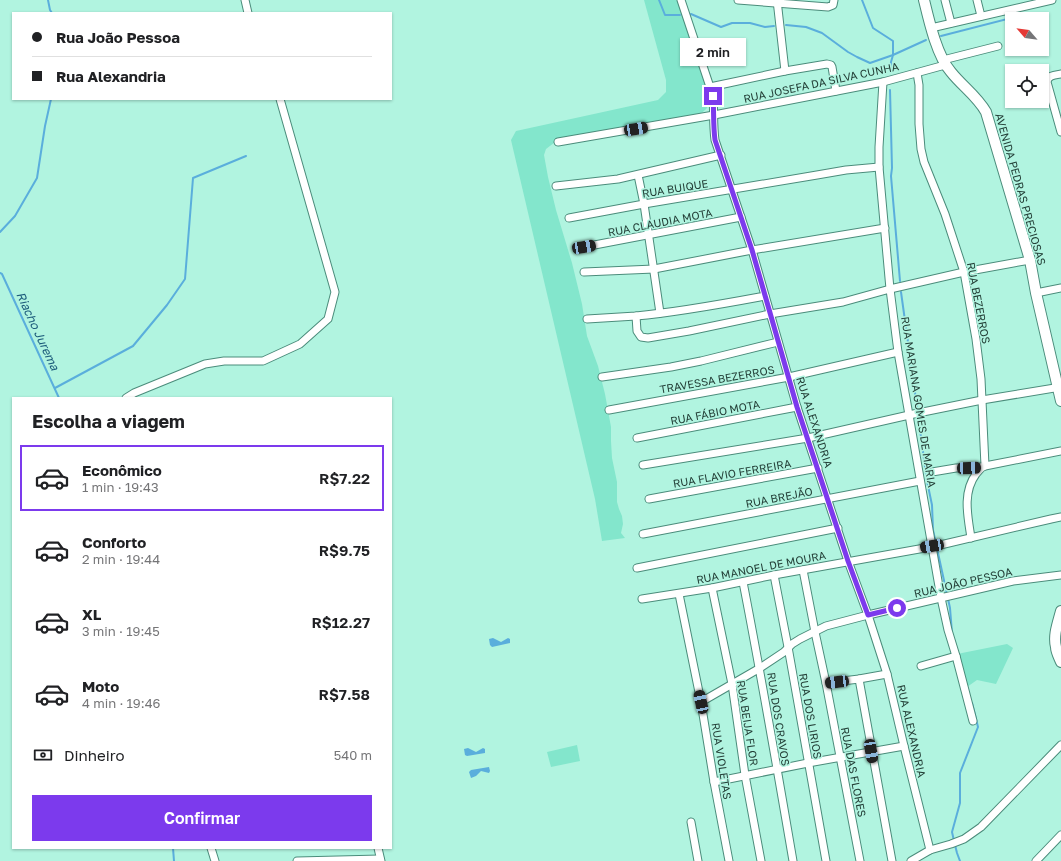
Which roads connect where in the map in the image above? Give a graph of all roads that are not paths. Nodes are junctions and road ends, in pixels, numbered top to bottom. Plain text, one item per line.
1 (245, 0) edge
2 (682, 0) edge
3 (738, 0) edge
4 (743, 0) edge
5 (834, 0) edge
6 (924, 0) edge
7 (945, 0) edge
8 (977, 0) edge
9 (1052, 0) edge
10 (777, 2) edge
11 (808, 3) edge
12 (248, 12) edge
13 (981, 16) junction
14 (951, 23) junction
15 (931, 28) junction
16 (998, 46) dead end
17 (944, 62) junction
18 (786, 71) junction
19 (917, 73) junction
20 (1061, 74) edge
21 (882, 82) junction
22 (710, 87) junction
23 (836, 91) junction
24 (280, 100) edge
25 (714, 115) junction
26 (1061, 132) edge
27 (558, 142) dead end
28 (721, 155) junction
29 (880, 167) junction
30 (638, 175) junction
31 (556, 186) dead end
32 (732, 190) junction
33 (644, 204) junction
34 (741, 217) junction
35 (569, 218) dead end
36 (885, 228) junction
37 (649, 236) junction
38 (584, 247) dead end
39 (752, 250) junction
40 (1030, 260) junction
41 (654, 269) junction
42 (584, 272) dead end
43 (964, 272) junction
44 (1061, 288) edge
45 (890, 289) junction
46 (1036, 293) junction
47 (765, 296) junction
48 (660, 313) junction
49 (770, 314) junction
50 (636, 316) junction
51 (587, 319) dead end
52 (778, 342) junction
53 (898, 352) junction
54 (602, 377) dead end
55 (789, 377) junction
56 (1059, 387) edge
57 (128, 397) edge
58 (982, 400) junction
59 (1061, 401) edge
60 (797, 407) junction
61 (609, 410) dead end
62 (909, 415) junction
63 (637, 438) dead end
64 (808, 438) junction
65 (1061, 452) edge
66 (643, 466) dead end
67 (984, 467) junction
68 (818, 468) junction
69 (932, 472) dead end
70 (920, 481) junction
71 (649, 499) dead end
72 (828, 499) junction
73 (1061, 517) edge
74 (838, 528) junction
75 (643, 534) dead end
76 (972, 538) junction
77 (934, 546) junction
78 (848, 561) junction
79 (637, 568) dead end
80 (803, 570) junction
81 (774, 575) junction
82 (1061, 575) edge
83 (742, 582) junction
84 (712, 588) junction
85 (679, 594) junction
86 (942, 598) junction
87 (642, 599) dead end
88 (1061, 611) edge
89 (868, 615) junction
90 (815, 632) junction
91 (1058, 639) edge
92 (788, 648) junction
93 (956, 656) junction
94 (1061, 662) edge
95 (921, 666) dead end
96 (760, 668) junction
97 (887, 674) junction
98 (859, 679) junction
99 (826, 683) junction
100 (732, 684) junction
101 (701, 702) junction
102 (973, 721) dead end
103 (1061, 745) edge
104 (904, 746) junction
105 (871, 751) junction
106 (840, 757) junction
107 (808, 762) junction
108 (777, 770) junction
109 (745, 775) junction
110 (714, 782) junction
111 (691, 822) dead end
112 (1061, 835) edge
113 (211, 849) edge
114 (378, 849) edge
115 (930, 850) junction
116 (380, 860) edge
117 (214, 861) edge
118 (297, 861) edge
119 (698, 861) edge
120 (729, 861) edge
121 (761, 861) edge
122 (793, 861) edge
123 (826, 861) edge
124 (860, 861) edge
125 (892, 861) edge
126 (911, 861) edge
127 (1036, 861) edge

1 - 12 street
2 - 22 street, RUA ALEXANDRIA
3 - 4 street
4 - 10 street
5 - 11 street
6 - 15 main road, AVENIDA PEDRAS PRECIOSAS
7 - 14 street
8 - 13 street
9 - 13 street
10 - 11 street
10 - 18 street
13 - 14 street
14 - 15 street
15 - 17 main road, AVENIDA PEDRAS PRECIOSAS
16 - 17 street, RUA JOSEFA DA SILVA CUNHA
17 - 19 street, RUA JOSEFA DA SILVA CUNHA
17 - 40 main road, AVENIDA PEDRAS PRECIOSAS
18 - 22 street
18 - 23 street
19 - 21 street, RUA JOSEFA DA SILVA CUNHA
19 - 43 street, RUA BEZERROS
20 - 26 street
21 - 23 street, RUA JOSEFA DA SILVA CUNHA
21 - 29 street, RUA MARIANA GOMES DE MARIA
22 - 25 street, RUA ALEXANDRIA
23 - 25 street, RUA JOSEFA DA SILVA CUNHA
24 - 57 street
25 - 27 street, RUA JOSEFA DA SILVA CUNHA
25 - 28 street, RUA ALEXANDRIA
28 - 30 street
28 - 32 street, RUA ALEXANDRIA
29 - 32 street, RUA BUIQUE
29 - 36 street, RUA MARIANA GOMES DE MARIA
30 - 31 street
30 - 33 street
32 - 33 street, RUA BUIQUE
32 - 34 street, RUA ALEXANDRIA
33 - 35 street, RUA BUIQUE
33 - 37 street
34 - 37 street, RUA CLAUDIA MOTA
34 - 39 street, RUA ALEXANDRIA
36 - 39 street
36 - 45 street, RUA MARIANA GOMES DE MARIA
37 - 38 street, RUA CLAUDIA MOTA
37 - 41 street
39 - 41 street
39 - 47 street, RUA ALEXANDRIA
40 - 43 street
40 - 46 main road, AVENIDA PEDRAS PRECIOSAS
41 - 42 street
41 - 48 street
43 - 45 street
43 - 58 street, RUA BEZERROS
44 - 46 street
45 - 49 street
45 - 53 street, RUA MARIANA GOMES DE MARIA
46 - 56 main road, AVENIDA PEDRAS PRECIOSAS
47 - 48 street
47 - 49 street, RUA ALEXANDRIA
48 - 50 street
49 - 50 street
49 - 52 street, RUA ALEXANDRIA
50 - 51 street
52 - 54 street
52 - 55 street, RUA ALEXANDRIA
53 - 55 street, TRAVESSA BEZERROS
53 - 62 street, RUA MARIANA GOMES DE MARIA
55 - 60 street, RUA ALEXANDRIA
55 - 61 street, TRAVESSA BEZERROS
56 - 58 street
56 - 59 main road, AVENIDA PEDRAS PRECIOSAS
58 - 62 street
58 - 67 street, RUA BEZERROS
60 - 63 street, RUA FÁBIO MOTA
60 - 64 street, RUA ALEXANDRIA
62 - 64 street
62 - 70 street, RUA MARIANA GOMES DE MARIA
64 - 66 street
64 - 68 street, RUA ALEXANDRIA
65 - 67 street
67 - 69 street
67 - 76 street
68 - 71 street, RUA FLAVIO FERREIRA
68 - 72 street, RUA ALEXANDRIA
70 - 72 street, RUA BREJÃO
70 - 77 street, RUA MARIANA GOMES DE MARIA
72 - 74 street, RUA ALEXANDRIA
72 - 75 street, RUA BREJÃO
73 - 76 street, RUA MANOEL DE MOURA
74 - 78 street, RUA ALEXANDRIA
74 - 79 street
76 - 77 street, RUA MANOEL DE MOURA
77 - 78 street, RUA MANOEL DE MOURA
77 - 86 street, RUA MARIANA GOMES DE MARIA
78 - 80 street, RUA MANOEL DE MOURA
78 - 89 street, RUA ALEXANDRIA
80 - 81 street, RUA MANOEL DE MOURA
80 - 90 street, RUA DAS FLORES
81 - 83 street, RUA MANOEL DE MOURA
81 - 92 street, RUA DOS LIRIOS
82 - 86 street, RUA JOÃO PESSOA
83 - 84 street, RUA MANOEL DE MOURA
83 - 96 street, RUA DOS CRAVOS
84 - 85 street, RUA MANOEL DE MOURA
84 - 100 street, RUA BEIJA FLOR
85 - 87 street, RUA MANOEL DE MOURA
85 - 101 street, RUA VIOLETAS
86 - 89 street, RUA JOÃO PESSOA
86 - 93 street, RUA MARIANA GOMES DE MARIA
88 - 91 main road
89 - 90 street, RUA JOÃO PESSOA
89 - 97 street, RUA ALEXANDRIA
90 - 92 street, RUA JOÃO PESSOA
90 - 99 street, RUA DAS FLORES
91 - 94 main road
92 - 96 street, RUA JOÃO PESSOA
92 - 107 street, RUA DOS LIRIOS
93 - 95 street
93 - 102 street, RUA MARIANA GOMES DE MARIA
96 - 100 street, RUA JOÃO PESSOA
96 - 108 street, RUA DOS CRAVOS
97 - 98 street
97 - 104 street, RUA ALEXANDRIA
98 - 99 street
98 - 105 street
99 - 106 street, RUA DAS FLORES
100 - 101 street, RUA JOÃO PESSOA
100 - 109 street, RUA BEIJA FLOR
101 - 110 street, RUA VIOLETAS
103 - 115 street
104 - 105 street
104 - 115 street, RUA ALEXANDRIA
105 - 106 street
105 - 125 street
106 - 107 street
106 - 124 street, RUA DAS FLORES
107 - 108 street
107 - 123 street, RUA DOS LIRIOS
108 - 109 street
108 - 122 street, RUA DOS CRAVOS
109 - 110 street
109 - 121 street, RUA BEIJA FLOR
110 - 120 street, RUA VIOLETAS
111 - 119 street
112 - 127 street
113 - 117 street
114 - 116 street
115 - 126 street
116 - 118 street

